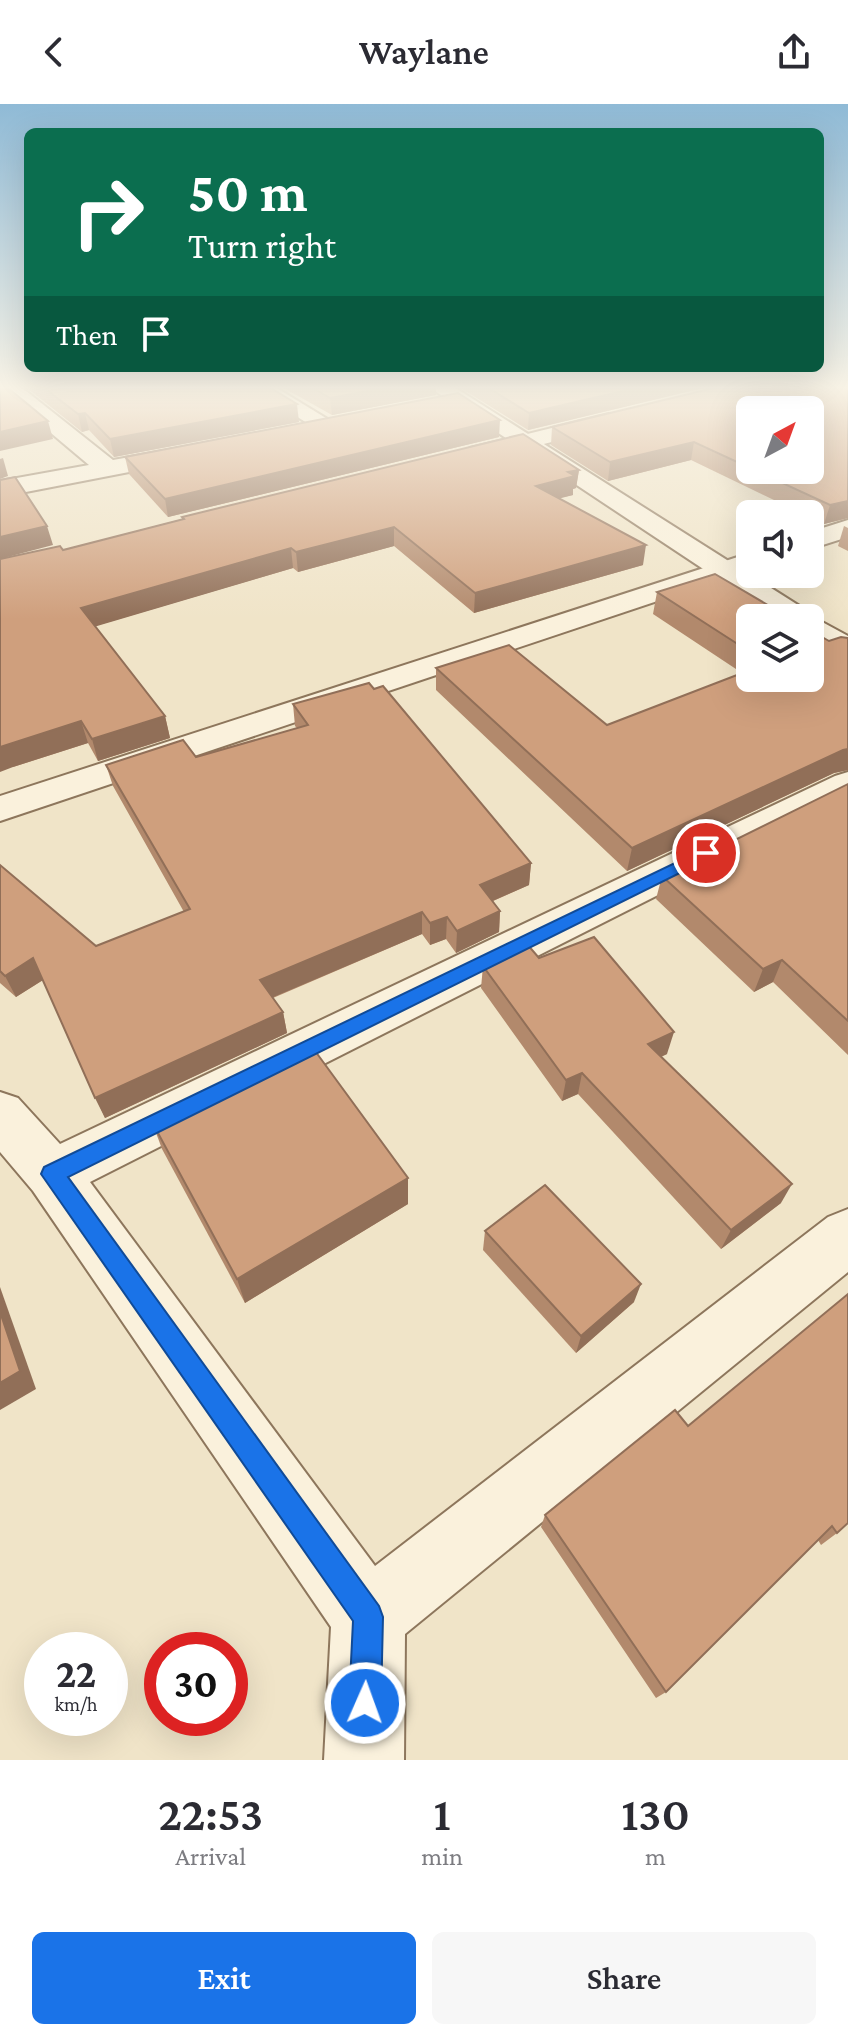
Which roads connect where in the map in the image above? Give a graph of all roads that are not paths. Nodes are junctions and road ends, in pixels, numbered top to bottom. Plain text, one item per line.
1 (103, 464) edge
2 (134, 464) edge
3 (564, 464) edge
4 (109, 469) junction
5 (0, 489) edge
6 (848, 528) edge
7 (824, 536) edge
8 (736, 566) edge
9 (762, 588) edge
10 (781, 604) edge
11 (824, 635) edge
12 (848, 650) edge
13 (848, 784) edge
14 (0, 809) edge
15 (0, 1114) edge
16 (52, 1174) junction
17 (848, 1236) edge
18 (368, 1617) junction
19 (364, 1760) edge

1 - 4 street
2 - 4 street
3 - 8 street
4 - 5 street
6 - 7 street
8 - 14 street
9 - 10 street
11 - 12 street
13 - 16 street
15 - 16 street
16 - 18 street
17 - 18 street
18 - 19 street

